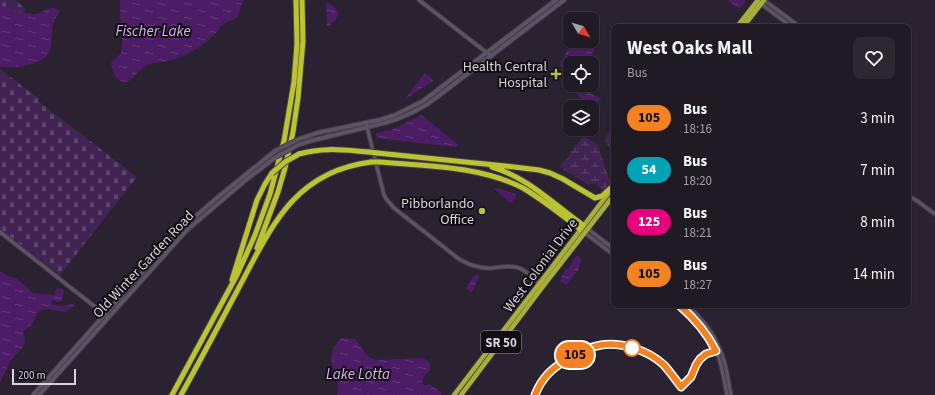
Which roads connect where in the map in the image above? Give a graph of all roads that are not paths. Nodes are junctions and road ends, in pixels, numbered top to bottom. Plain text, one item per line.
1 (296, 0) edge
2 (302, 0) edge
3 (419, 0) edge
4 (556, 0) edge
5 (564, 0) edge
6 (760, 1) edge
7 (786, 22) junction
8 (740, 24) edge
9 (745, 24) edge
10 (788, 24) edge
11 (792, 24) edge
12 (795, 24) edge
13 (487, 53) junction
14 (491, 56) junction
15 (366, 125) junction
16 (480, 164) junction
17 (611, 188) edge
18 (611, 189) edge
19 (611, 198) edge
20 (911, 198) edge
21 (935, 214) edge
22 (584, 229) junction
23 (0, 232) edge
24 (611, 247) edge
25 (611, 252) edge
26 (248, 270) junction
27 (542, 284) junction
28 (221, 304) junction
29 (682, 308) edge
30 (689, 308) edge
31 (106, 316) junction
32 (192, 376) junction
33 (33, 395) edge
34 (39, 395) edge
35 (172, 395) edge
36 (181, 395) edge
37 (184, 395) edge
38 (454, 395) edge
39 (461, 395) edge
40 (727, 395) edge
41 (731, 395) edge

1 - 28 highway
2 - 26 highway
3 - 13 street
4 - 13 main road, Old Winter Garden Road
5 - 14 main road, Old Winter Garden Road
6 - 7 street
6 - 8 highway
6 - 9 highway
6 - 12 street
7 - 10 street
7 - 11 street
13 - 14 street
13 - 15 main road, Old Winter Garden Road
14 - 15 main road, Old Winter Garden Road
15 - 27 street
15 - 31 main road, Old Winter Garden Road, bridge
15 - 31 main road, Old Winter Garden Road, bridge
16 - 17 highway
16 - 22 highway
16 - 28 highway, bridge
18 - 22 highway, West Colonial Drive / SR 50
19 - 22 highway, West Colonial Drive / SR 50
20 - 21 street
22 - 24 street
22 - 25 street
22 - 26 highway, bridge
22 - 27 highway, West Colonial Drive / SR 50
22 - 27 highway, West Colonial Drive / SR 50
23 - 31 street
26 - 32 highway
27 - 38 highway, West Colonial Drive / SR 50
27 - 39 highway, West Colonial Drive / SR 50
28 - 35 highway
29 - 40 street
30 - 41 street
31 - 33 main road, Old Winter Garden Road
31 - 34 main road, Old Winter Garden Road
32 - 36 highway
32 - 37 highway

